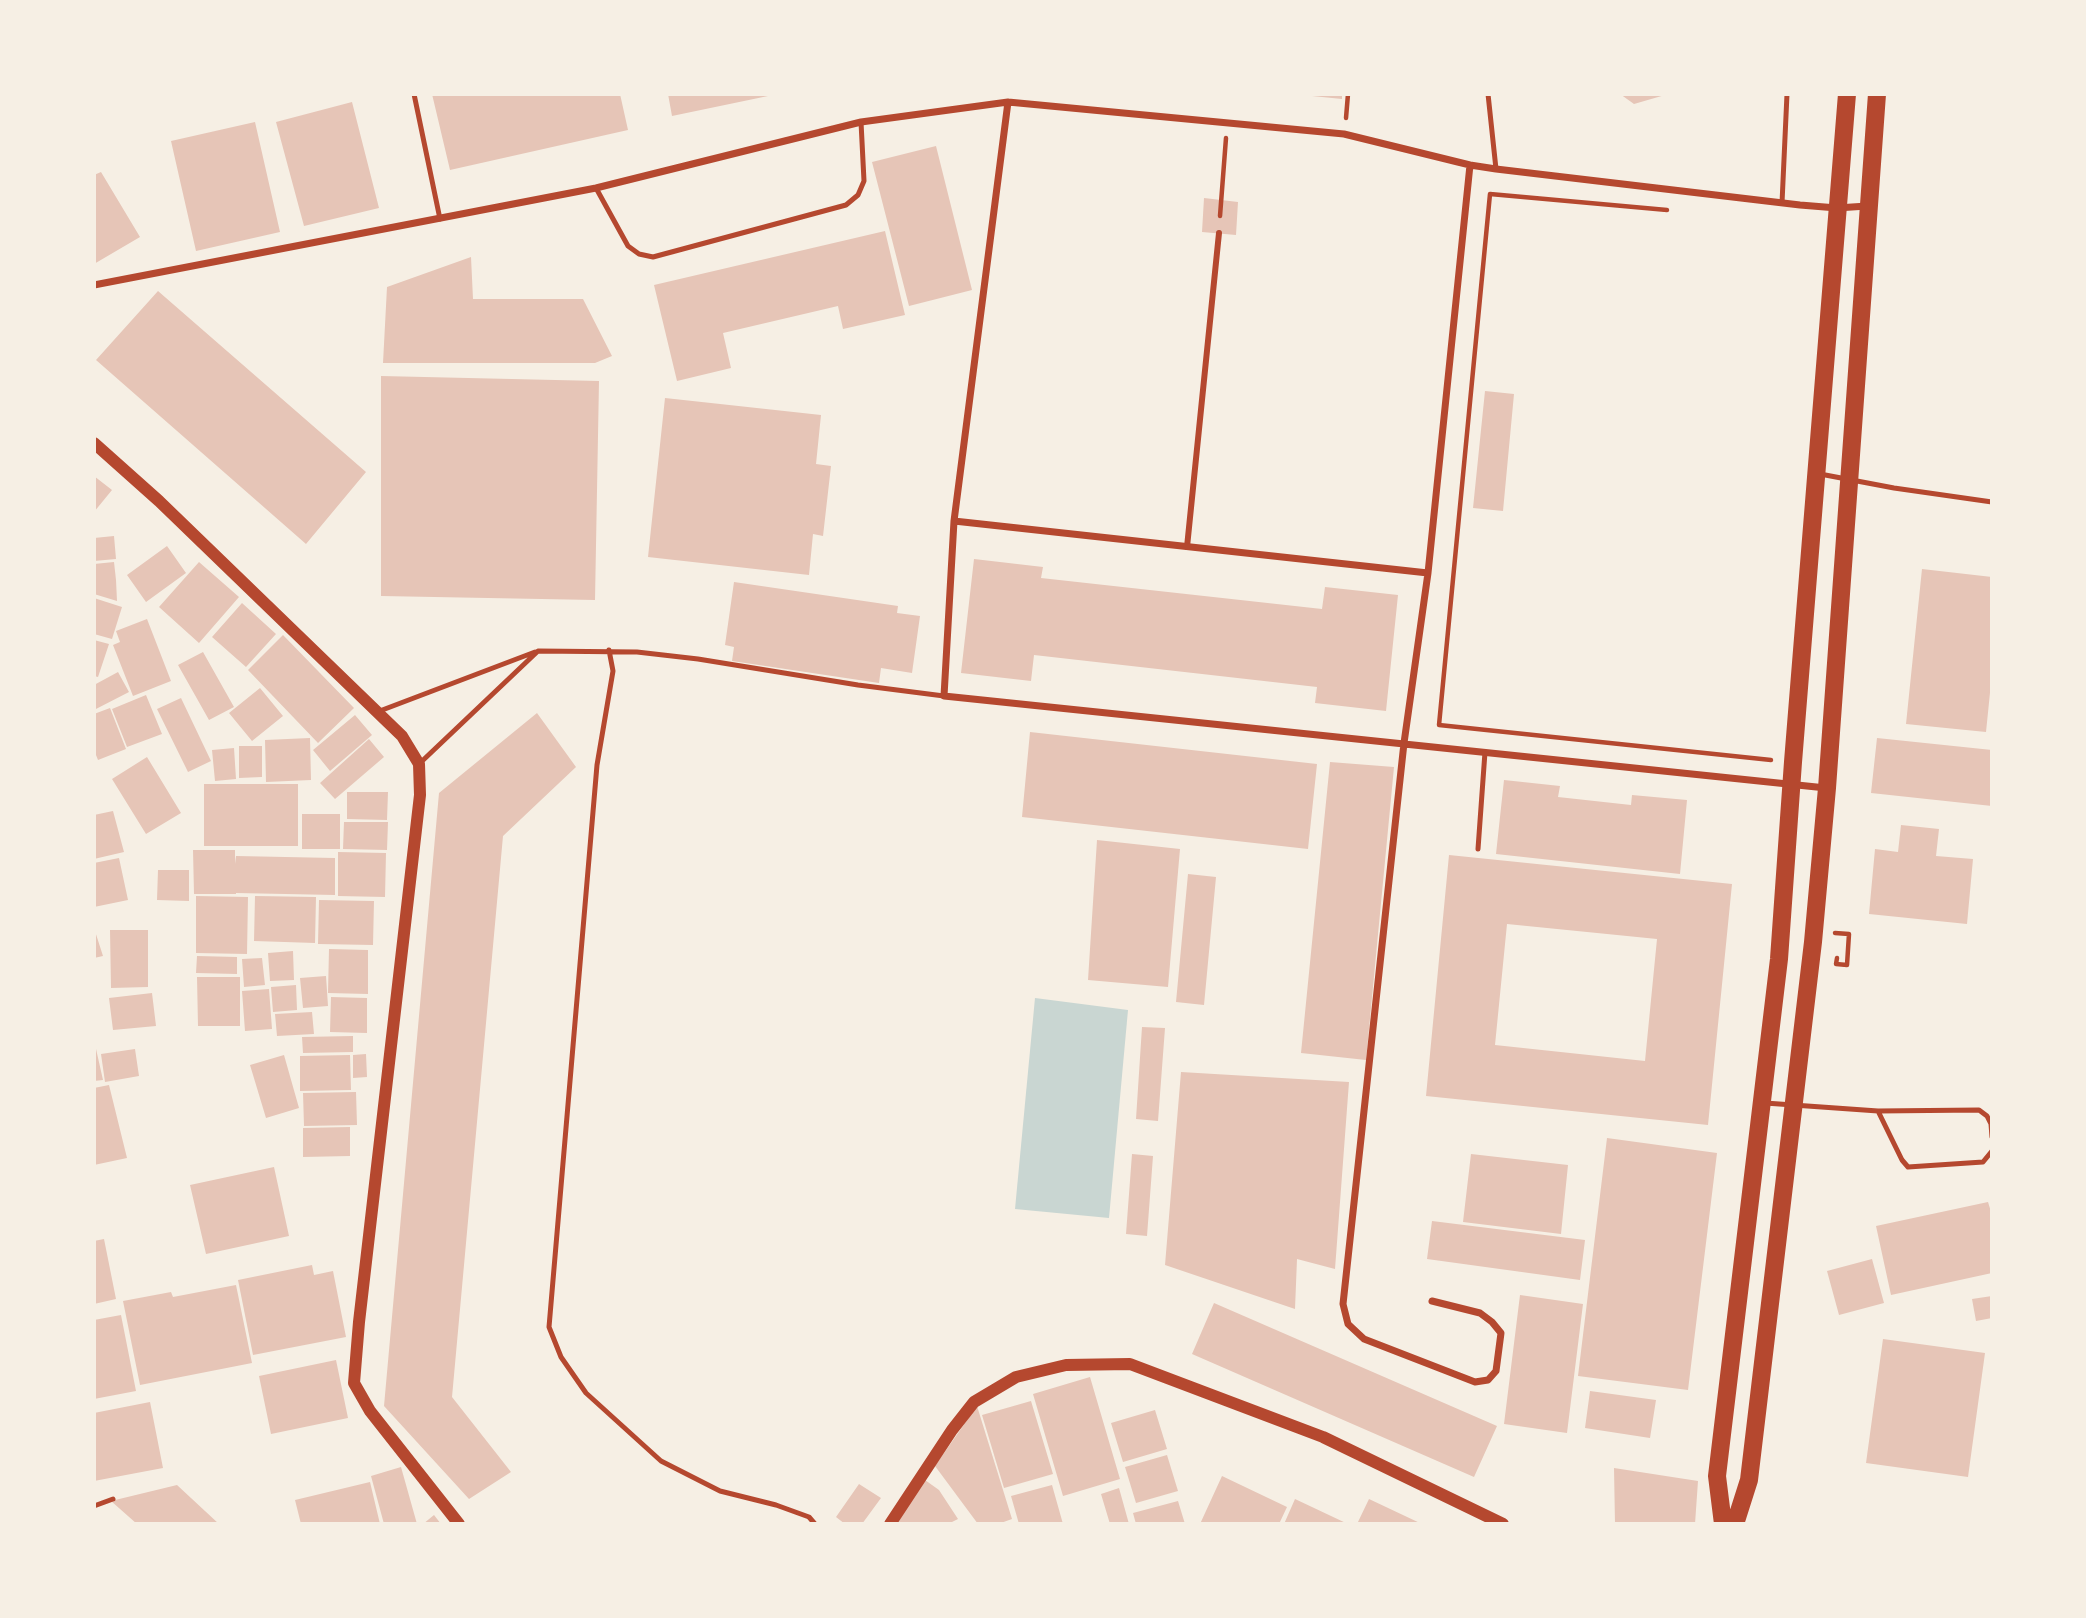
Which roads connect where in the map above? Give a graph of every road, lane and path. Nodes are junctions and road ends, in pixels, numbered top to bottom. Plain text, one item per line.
1 (414, 94) edge
2 (1488, 94) edge
3 (1787, 94) edge
4 (1847, 94) edge
5 (1877, 94) edge
6 (1008, 102) junction
7 (861, 121) junction
8 (1227, 123) junction
9 (1470, 165) junction
10 (1496, 169) junction
11 (596, 188) junction
12 (1782, 203) junction
13 (1868, 206) junction
14 (1838, 208) junction
15 (1670, 210) dead end
16 (440, 219) junction
17 (1219, 233) joint
18 (94, 285) edge
19 (94, 443) edge
20 (1817, 474) junction
21 (1849, 480) junction
22 (1992, 502) edge
23 (954, 521) junction
24 (1187, 547) junction
25 (1428, 573) junction
26 (609, 650) junction
27 (538, 651) junction
28 (944, 696) junction
29 (377, 712) junction
30 (1404, 743) junction
31 (1485, 752) junction
32 (1793, 762) junction
33 (419, 764) junction
34 (1791, 785) junction
35 (1827, 788) junction
36 (1478, 849) dead end
37 (1849, 934) dead end
38 (1837, 954) dead end
39 (1762, 1103) junction
40 (1794, 1106) junction
41 (1878, 1111) junction
42 (1992, 1137) edge
43 (1992, 1151) edge
44 (1432, 1301) dead end
45 (113, 1499) dead end
46 (94, 1506) edge
47 (459, 1524) edge
48 (815, 1524) edge
49 (890, 1524) edge
50 (1503, 1524) edge
51 (1723, 1524) edge
52 (1735, 1524) edge

1 - 16 lane
2 - 10 lane
3 - 12 lane
4 - 14 main road
5 - 13 main road
6 - 7 street
6 - 8 street
6 - 23 street
7 - 11 street
7 - 11 lane
8 - 9 street
8 - 17 path
9 - 10 street
9 - 25 street
10 - 12 street
11 - 16 street
12 - 14 street
13 - 14 street
13 - 21 main road
14 - 20 main road
15 - 32 path
16 - 18 street
17 - 24 street
19 - 29 street
20 - 21 lane
20 - 32 main road
21 - 22 lane
21 - 35 main road
23 - 24 street
23 - 28 street
24 - 25 street
25 - 30 street
26 - 27 lane
26 - 28 lane
26 - 48 lane
27 - 29 lane
27 - 33 lane
28 - 30 street
29 - 33 street
30 - 31 street
30 - 44 street
31 - 34 street
31 - 36 lane
32 - 34 main road
33 - 47 street
34 - 35 street
34 - 39 main road
35 - 40 main road
37 - 38 path
39 - 40 lane
39 - 51 main road
40 - 41 lane
40 - 52 main road
41 - 42 lane
41 - 43 lane
45 - 46 lane
49 - 50 street

